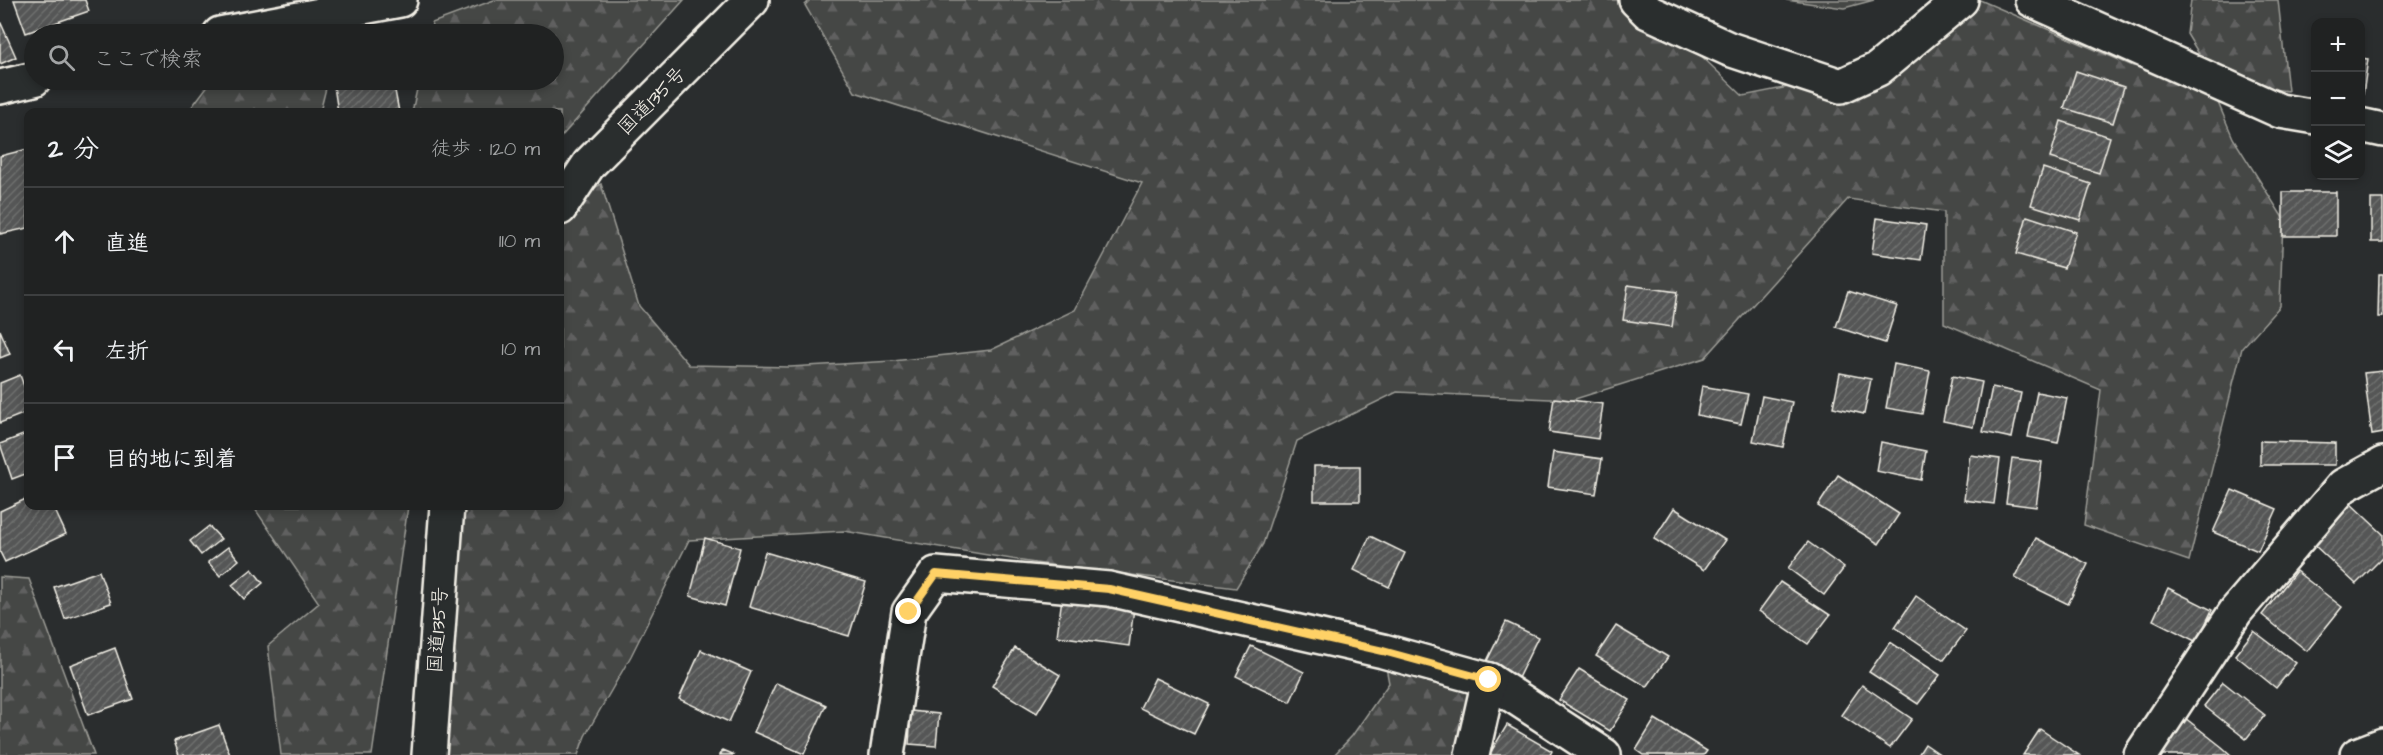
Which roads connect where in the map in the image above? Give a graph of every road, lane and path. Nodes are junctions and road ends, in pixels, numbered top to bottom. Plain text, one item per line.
1 (400, 0) edge
2 (752, 0) edge
3 (1636, 0) edge
4 (1961, 0) edge
5 (2032, 0) edge
6 (273, 24) edge
7 (24, 81) edge
8 (0, 87) edge
9 (2311, 116) edge
10 (2365, 126) edge
11 (2383, 130) edge
12 (564, 202) edge
13 (2383, 464) edge
14 (447, 510) edge
15 (1489, 680) junction
16 (2383, 745) edge
17 (429, 755) edge
18 (888, 755) edge
19 (1472, 755) edge
20 (1604, 755) edge
21 (2141, 755) edge
22 (2357, 755) edge

1 - 6 main road
2 - 12 main road, 国道135号
3 - 4 main road
5 - 9 main road
7 - 8 main road
10 - 11 main road
13 - 21 main road
14 - 17 main road, 国道135号
15 - 18 main road
15 - 19 main road
15 - 20 main road
16 - 22 main road

